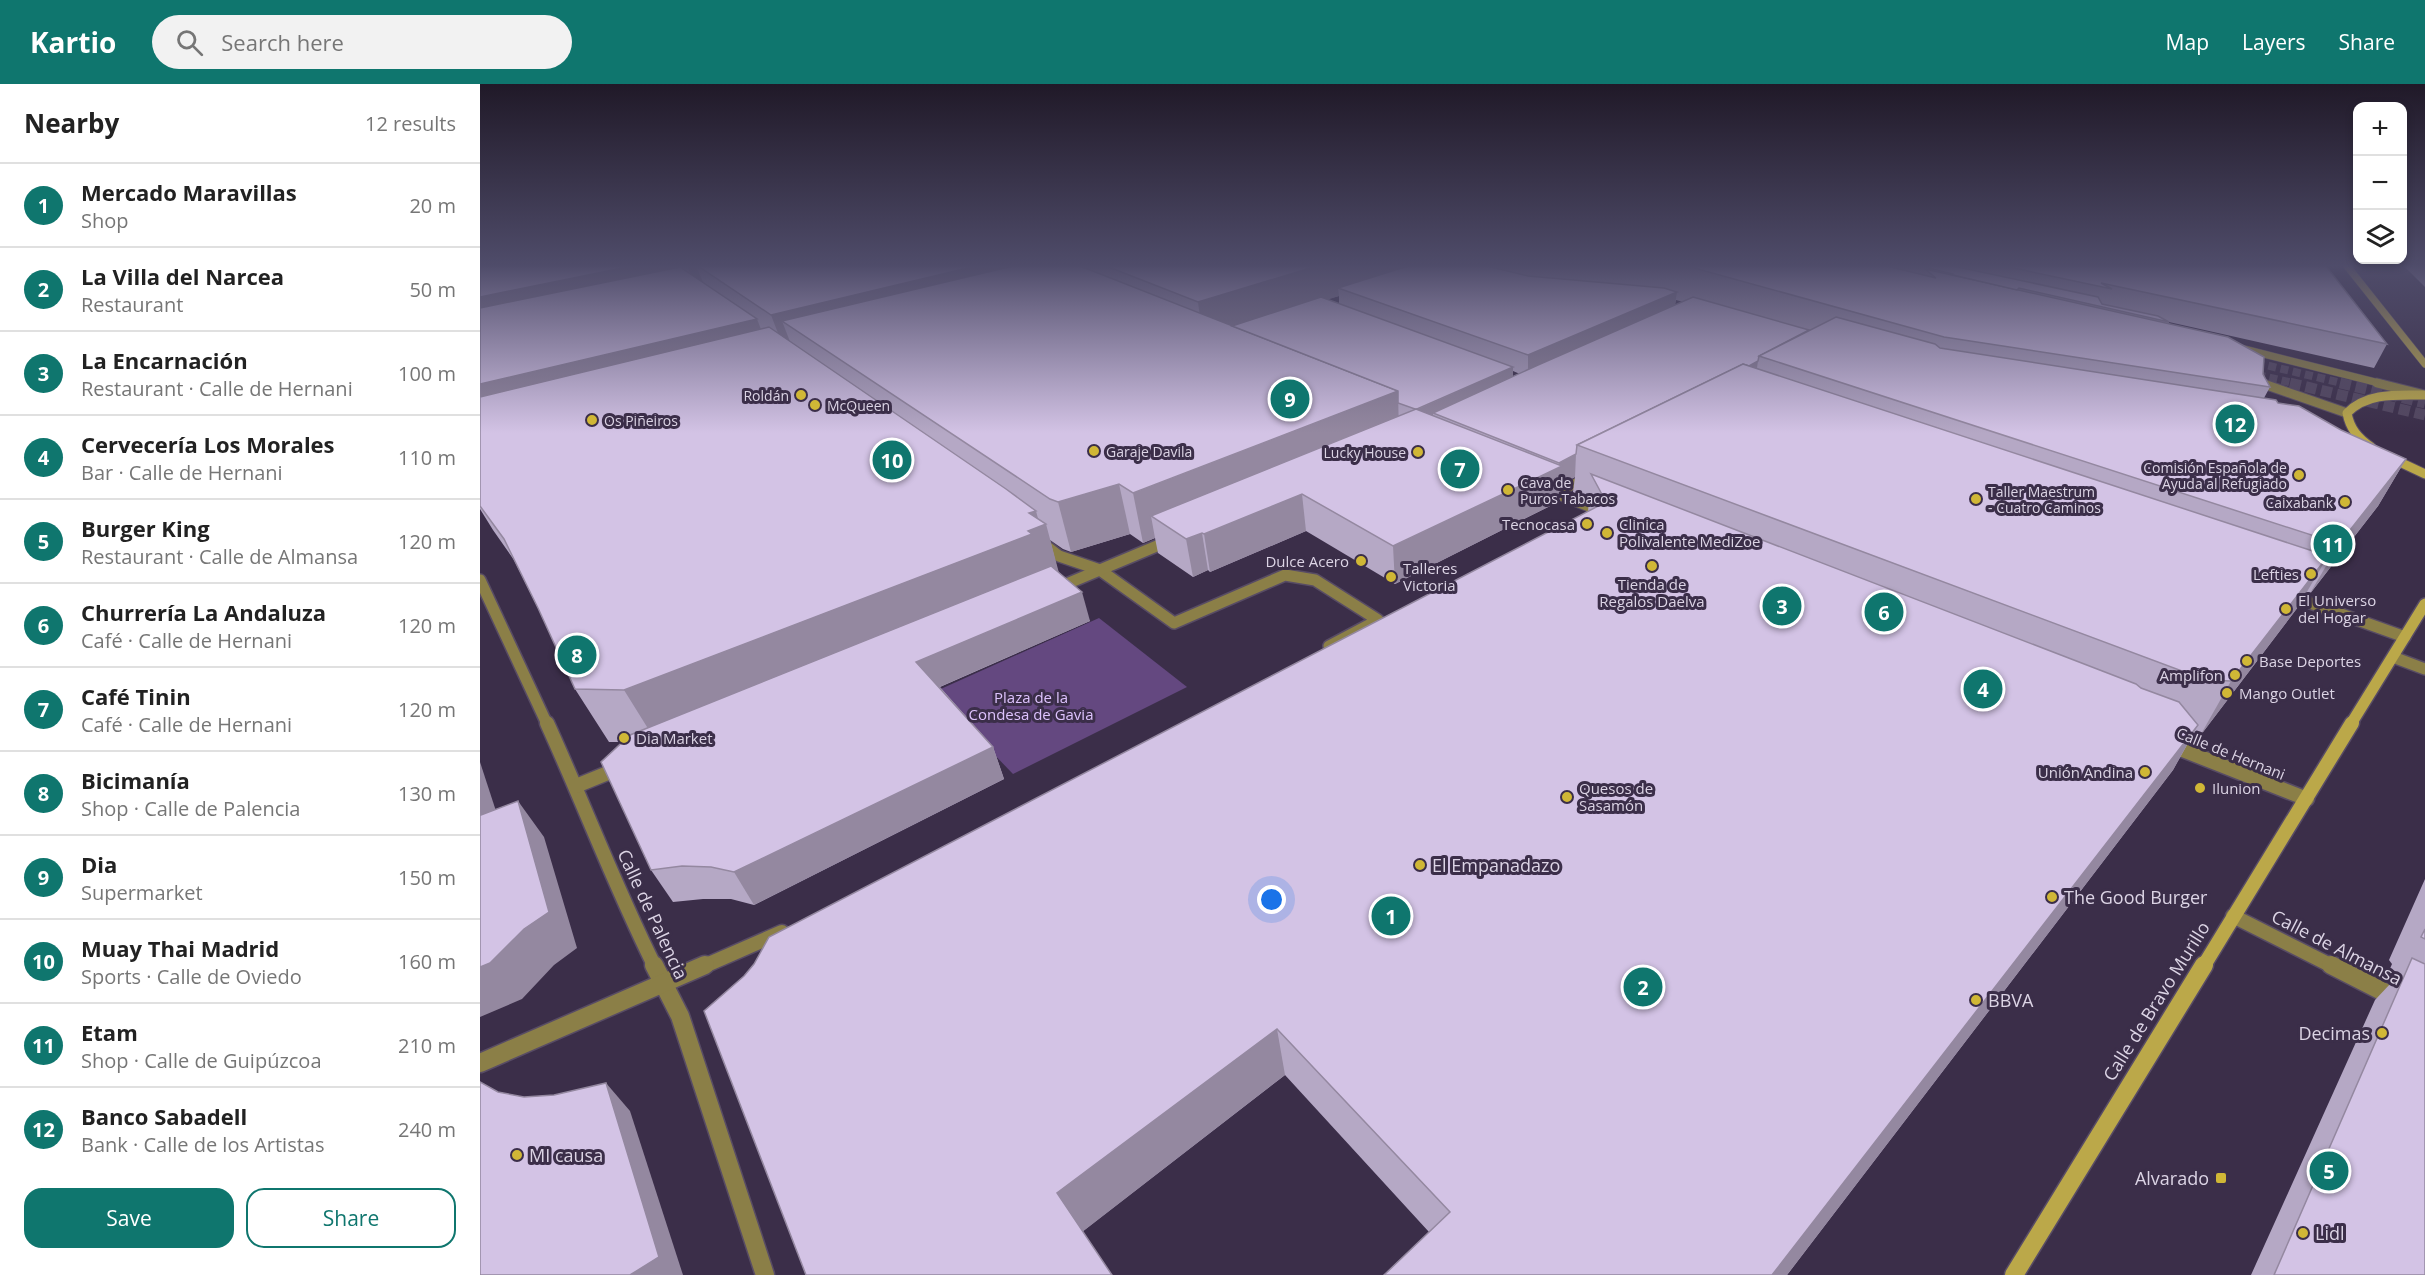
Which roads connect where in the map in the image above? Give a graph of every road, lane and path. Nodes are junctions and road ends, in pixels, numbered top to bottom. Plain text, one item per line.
1 (2391, 322) edge
2 (2231, 346) edge
3 (2237, 353) edge
4 (2248, 356) tunnel mouth
5 (2425, 364) edge
6 (2243, 378) edge
7 (2425, 395) edge
8 (2347, 412) junction
9 (2351, 441) edge
10 (2362, 441) junction
11 (2403, 465) junction
12 (1598, 472) edge
13 (2425, 474) edge
14 (1534, 485) edge
15 (2425, 486) edge
16 (1556, 494) junction
17 (1611, 516) edge
18 (1187, 533) edge
19 (1032, 535) edge
20 (1100, 570) junction
21 (480, 579) edge
22 (1046, 593) edge
23 (2282, 593) edge
24 (2425, 604) edge
25 (2405, 636) junction
26 (1317, 653) edge
27 (2393, 657) junction
28 (2425, 669) edge
29 (2158, 739) edge
30 (631, 764) edge
31 (576, 786) junction
32 (2307, 799) junction
33 (2233, 916) junction
34 (791, 927) edge
35 (663, 982) junction
36 (2425, 1013) edge
37 (480, 1063) edge
38 (765, 1275) edge
39 (2014, 1275) edge

1 - 5 main road
2 - 7 street
3 - 4 street
6 - 8 street
7 - 8 main road
8 - 10 main road
9 - 10 street
10 - 11 main road
11 - 13 main road
11 - 15 main road
12 - 16 street
14 - 16 street
16 - 17 street
18 - 20 street
19 - 20 street
20 - 22 street
20 - 26 street
21 - 31 street, Calle de Palencia
23 - 25 street
24 - 25 main road, Calle de Bravo Murillo
25 - 27 main road, Calle de Bravo Murillo
27 - 28 street
27 - 32 main road, Calle de Bravo Murillo
29 - 32 street, Calle de Hernani
30 - 31 street
31 - 35 street, Calle de Palencia
32 - 33 main road, Calle de Bravo Murillo
33 - 36 street, Calle de Almansa
33 - 39 main road, Calle de Bravo Murillo
34 - 35 street
35 - 37 street
35 - 38 street, Calle de Palencia

